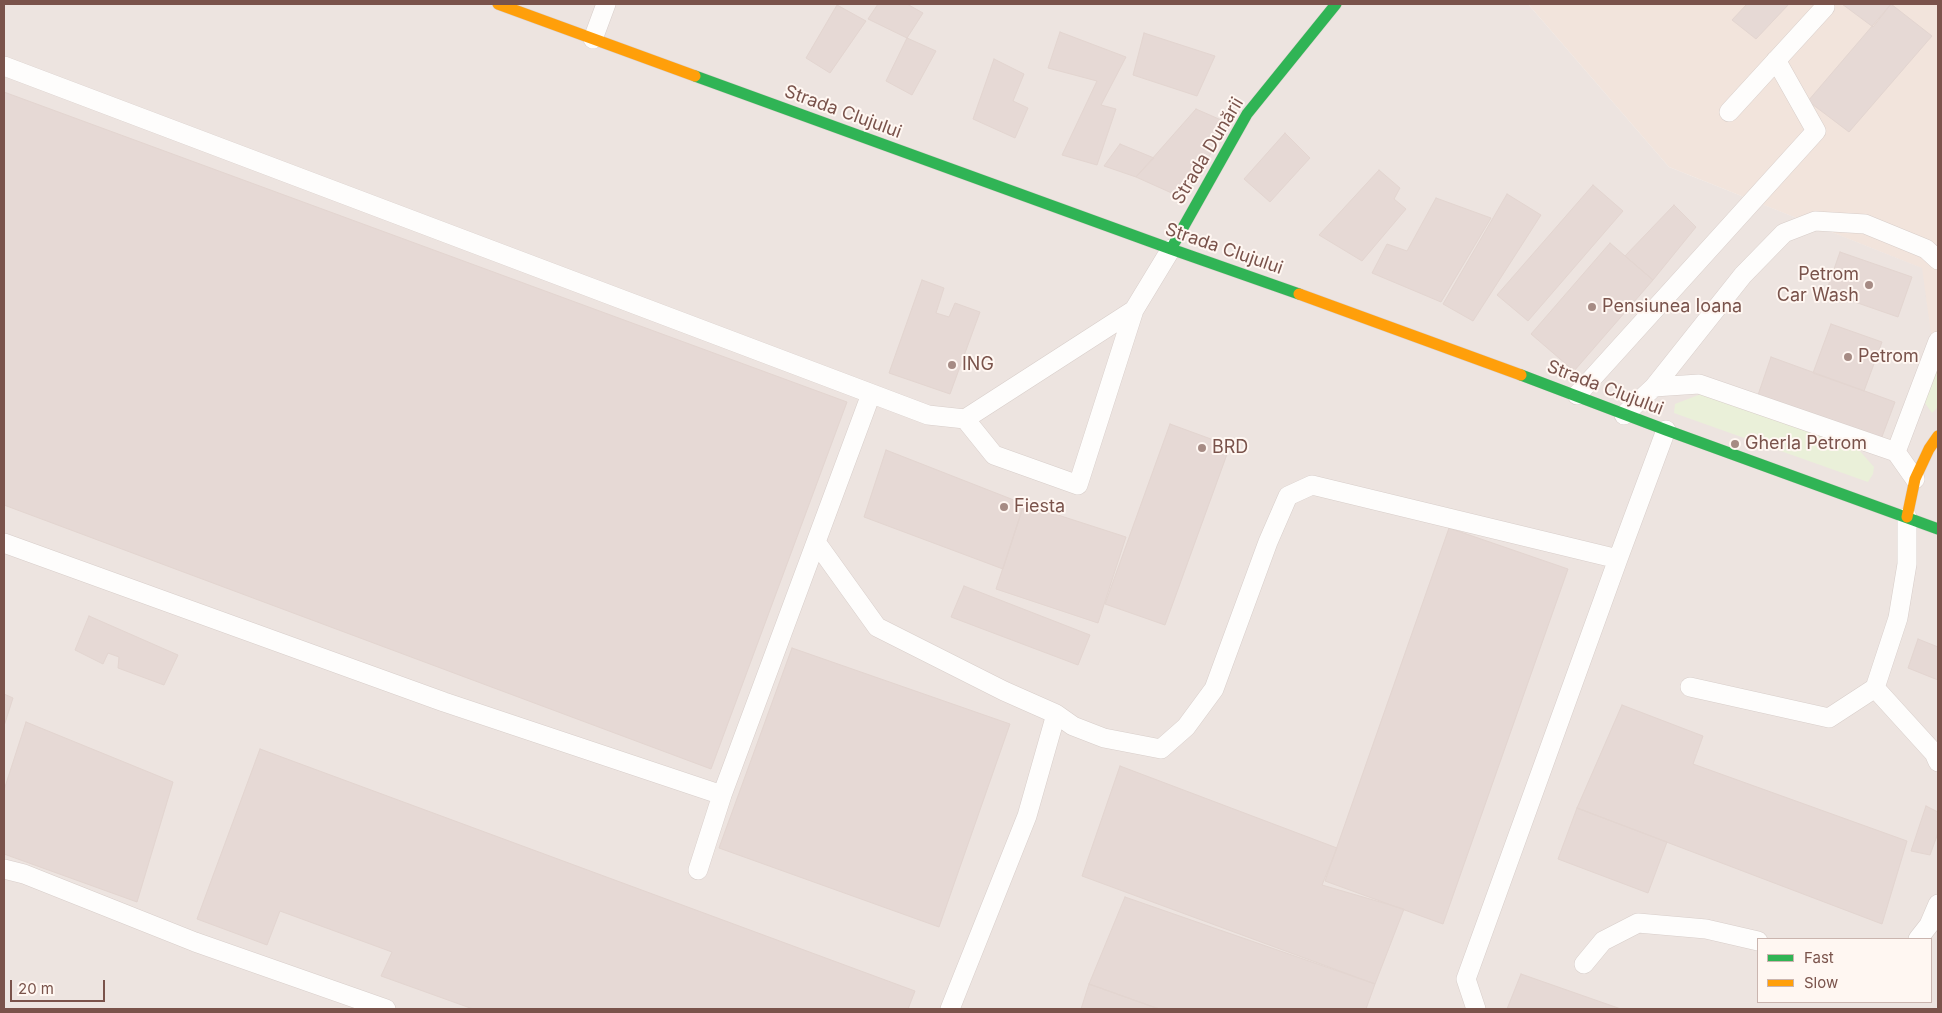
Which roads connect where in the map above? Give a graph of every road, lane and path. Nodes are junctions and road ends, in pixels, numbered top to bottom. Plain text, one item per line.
1 (498, 4) edge
2 (606, 4) edge
3 (1336, 4) edge
4 (1825, 7) dead end
5 (593, 39) junction
6 (1776, 60) junction
7 (4, 66) edge
8 (1729, 112) dead end
9 (1171, 249) junction
10 (1938, 260) edge
11 (1134, 310) junction
12 (1938, 341) edge
13 (1654, 387) junction
14 (871, 394) junction
15 (1577, 395) junction
16 (1624, 415) junction
17 (965, 419) junction
18 (1666, 430) junction
19 (1938, 436) edge
20 (1896, 452) junction
21 (1915, 479) junction
22 (1907, 517) junction
23 (1938, 529) edge
24 (816, 542) junction
25 (4, 543) edge
26 (1618, 559) junction
27 (1690, 687) dead end
28 (1875, 688) junction
29 (1056, 714) junction
30 (1938, 762) edge
31 (722, 795) junction
32 (4, 869) edge
33 (698, 870) dead end
34 (1938, 904) edge
35 (1919, 938) edge
36 (1757, 941) edge
37 (1584, 964) dead end
38 (386, 1009) edge
39 (950, 1009) edge
40 (1476, 1009) edge

1 - 5 main road, Strada Clujului
2 - 5 lane
3 - 9 main road, Strada Dunării
4 - 6 lane
5 - 9 main road, Strada Clujului
6 - 8 lane
6 - 15 lane
7 - 14 lane
9 - 11 lane
9 - 15 main road, Strada Clujului
10 - 13 lane
11 - 17 lane
11 - 17 lane
12 - 20 lane
13 - 16 lane
13 - 20 lane
14 - 17 lane
14 - 24 lane
15 - 16 main road, Strada Clujului
16 - 18 main road, Strada Clujului
18 - 22 main road, Strada Clujului
18 - 26 lane
19 - 21 main road
20 - 21 lane
21 - 22 main road
22 - 23 main road, Strada Clujului
22 - 28 lane
24 - 29 lane
24 - 31 lane
25 - 31 lane
26 - 29 lane
26 - 40 lane
27 - 28 lane
28 - 30 lane
29 - 39 lane
31 - 33 lane
32 - 38 lane
34 - 35 lane
36 - 37 lane

